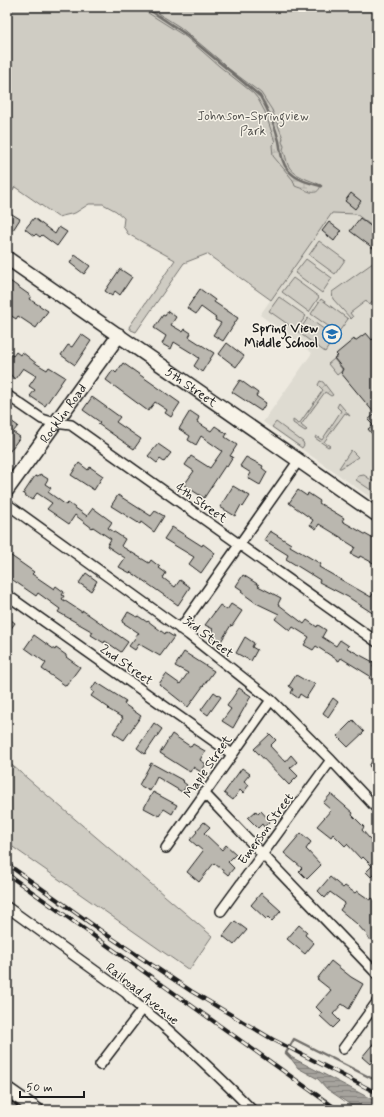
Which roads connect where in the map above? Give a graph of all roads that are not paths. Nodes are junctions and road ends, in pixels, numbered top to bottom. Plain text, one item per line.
1 (7, 258) edge
2 (119, 335) junction
3 (7, 395) edge
4 (55, 423) junction
5 (298, 460) junction
6 (7, 490) edge
7 (7, 504) edge
8 (377, 515) edge
9 (240, 545) junction
10 (7, 595) edge
11 (180, 629) junction
12 (377, 642) edge
13 (271, 700) junction
14 (232, 754) junction
15 (330, 760) junction
16 (204, 793) junction
17 (377, 809) edge
18 (166, 848) dead end
19 (262, 854) junction
20 (7, 907) edge
21 (221, 911) dead end
22 (377, 974) edge
23 (377, 1002) edge
24 (142, 1010) junction
25 (343, 1049) dead end
26 (100, 1065) dead end
27 (7, 1089) edge
28 (7, 1108) edge
29 (10, 1110) edge
30 (37, 1110) edge
31 (252, 1110) edge

1 - 2 street, 5th Street
2 - 4 street, Rocklin Road
2 - 5 street, 5th Street
3 - 4 street, 4th Street
4 - 6 street, Rocklin Road
4 - 9 street, 4th Street
5 - 8 street, 5th Street
5 - 9 street
7 - 11 street, 3rd Street
9 - 11 street
9 - 12 street, 4th Street
10 - 14 street, 2nd Street
11 - 13 street, 3rd Street
13 - 14 street, Maple Street
13 - 15 street, 3rd Street
14 - 16 street, Maple Street
15 - 17 street, 3rd Street
15 - 19 street, Emerson Street
16 - 18 street, Maple Street
16 - 19 street
19 - 21 street, Emerson Street
19 - 22 street
20 - 24 street, Railroad Avenue
23 - 25 street
24 - 26 street
24 - 31 street, Railroad Avenue
27 - 30 street
28 - 29 street

